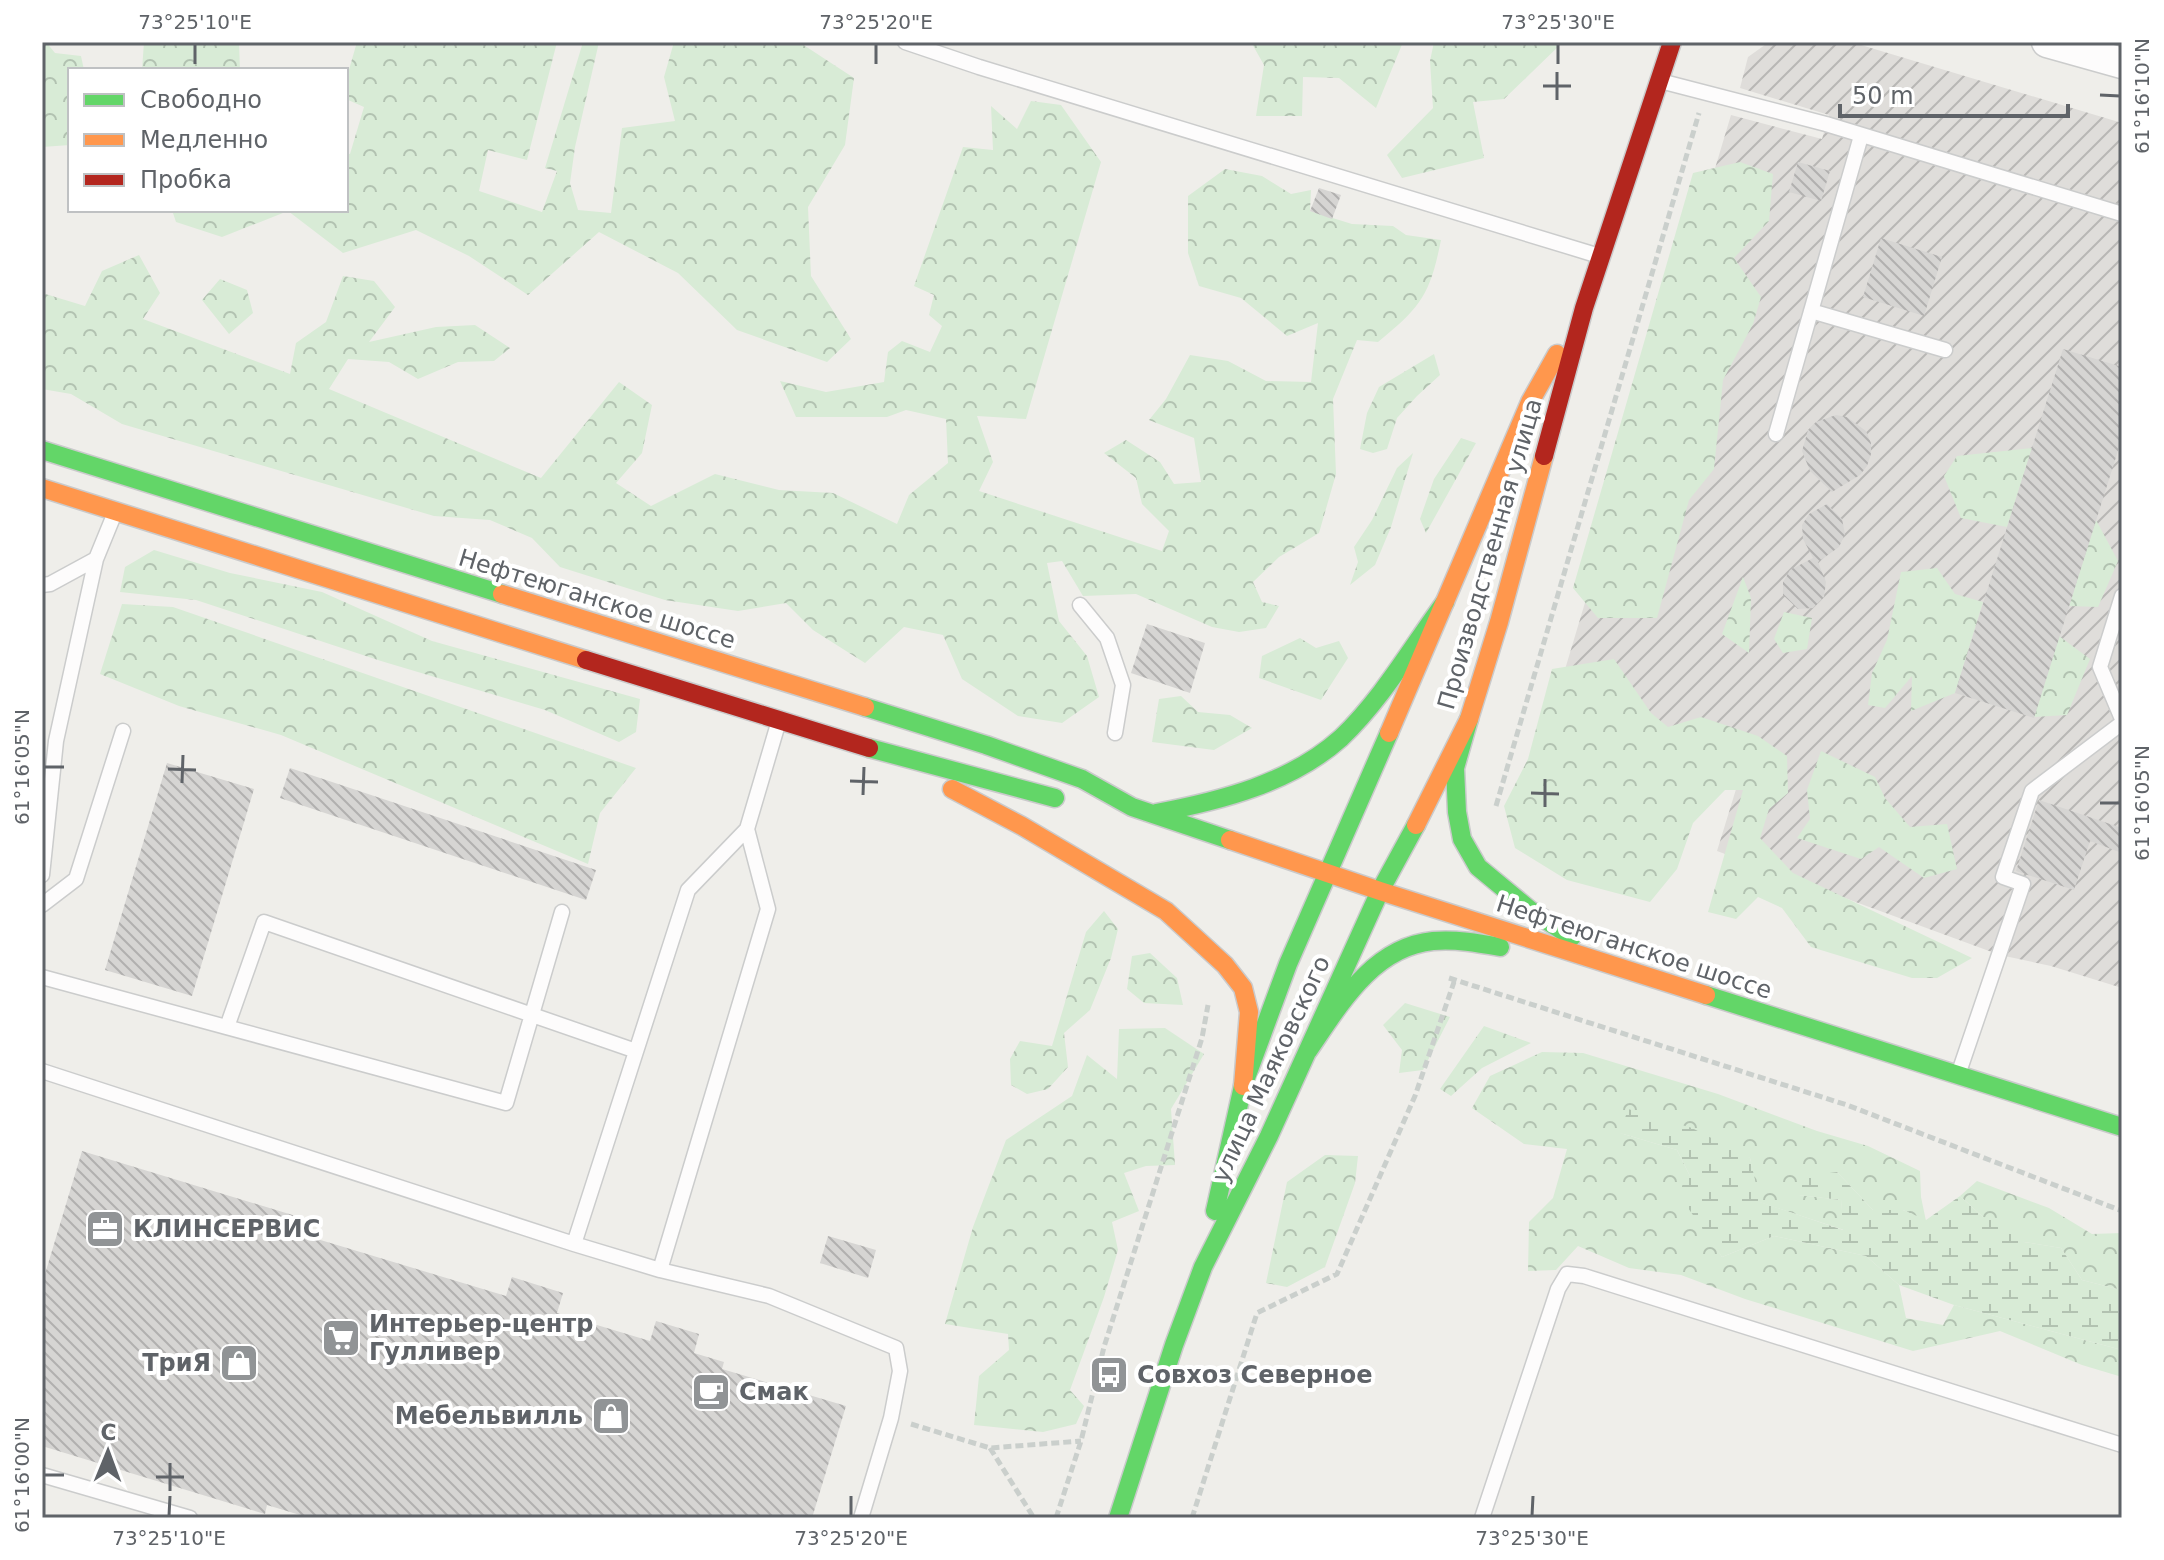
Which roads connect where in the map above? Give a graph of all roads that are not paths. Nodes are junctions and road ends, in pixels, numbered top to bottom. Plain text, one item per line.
1 (905, 42) edge
2 (1672, 42) edge
3 (2047, 42) edge
4 (2122, 63) edge
5 (1660, 81) junction
6 (1861, 136) junction
7 (2122, 214) edge
8 (1600, 256) junction
9 (1584, 308) junction
10 (1811, 311) junction
11 (1945, 350) dead end
12 (1776, 434) dead end
13 (42, 450) edge
14 (42, 488) edge
15 (116, 511) junction
16 (96, 559) junction
17 (42, 585) edge
18 (2122, 596) edge
19 (1445, 602) junction
20 (1080, 605) dead end
21 (1469, 719) junction
22 (779, 720) junction
23 (2122, 721) edge
24 (123, 731) dead end
25 (1115, 733) dead end
26 (49, 739) edge
27 (836, 739) junction
28 (1132, 807) junction
29 (1151, 813) junction
30 (747, 829) junction
31 (1330, 873) junction
32 (42, 875) edge
33 (1380, 891) junction
34 (42, 905) edge
35 (562, 912) dead end
36 (1624, 971) junction
37 (42, 977) edge
38 (532, 1015) junction
39 (227, 1027) junction
40 (636, 1051) junction
41 (1308, 1051) junction
42 (42, 1071) edge
43 (1958, 1076) junction
44 (1243, 1086) junction
45 (2122, 1127) edge
46 (574, 1244) junction
47 (1203, 1267) junction
48 (660, 1270) junction
49 (2122, 1445) edge
50 (42, 1475) edge
51 (190, 1518) edge
52 (861, 1518) edge
53 (1118, 1518) edge
54 (1482, 1518) edge

1 - 8 lane
2 - 5 main road, Производственная улица
3 - 4 street
5 - 6 lane
5 - 8 main road, Производственная улица
6 - 7 lane
6 - 10 lane
8 - 9 main road, Производственная улица
9 - 19 main road, Производственная улица
9 - 21 main road, Производственная улица
10 - 11 lane
10 - 12 lane
13 - 28 main road, Нефтеюганское шоссе
14 - 15 main road, Нефтеюганское шоссе
15 - 16 lane
15 - 22 main road, Нефтеюганское шоссе
16 - 17 lane
16 - 26 lane
18 - 23 lane
19 - 29 main road
19 - 31 main road, Производственная улица
20 - 25 lane
21 - 33 main road, Производственная улица
21 - 36 main road
22 - 27 main road, Нефтеюганское шоссе
22 - 30 lane
23 - 43 lane
24 - 34 lane
26 - 32 lane
27 - 28 main road, Нефтеюганское шоссе
27 - 44 main road
28 - 29 main road, Нефтеюганское шоссе
29 - 31 main road, Нефтеюганское шоссе
30 - 40 lane
30 - 48 lane
31 - 33 main road, Нефтеюганское шоссе
31 - 44 main road, улица Маяковского
33 - 36 main road, Нефтеюганское шоссе
33 - 41 main road, улица Маяковского
35 - 38 lane
36 - 41 main road
36 - 43 main road, Нефтеюганское шоссе
37 - 39 lane
38 - 39 lane
38 - 39 lane
38 - 40 lane
40 - 46 lane
41 - 47 main road, улица Маяковского
42 - 46 lane
43 - 45 main road, Нефтеюганское шоссе
44 - 47 main road, улица Маяковского
46 - 48 lane
47 - 53 main road, улица Маяковского
48 - 52 lane
49 - 54 lane
50 - 51 lane

